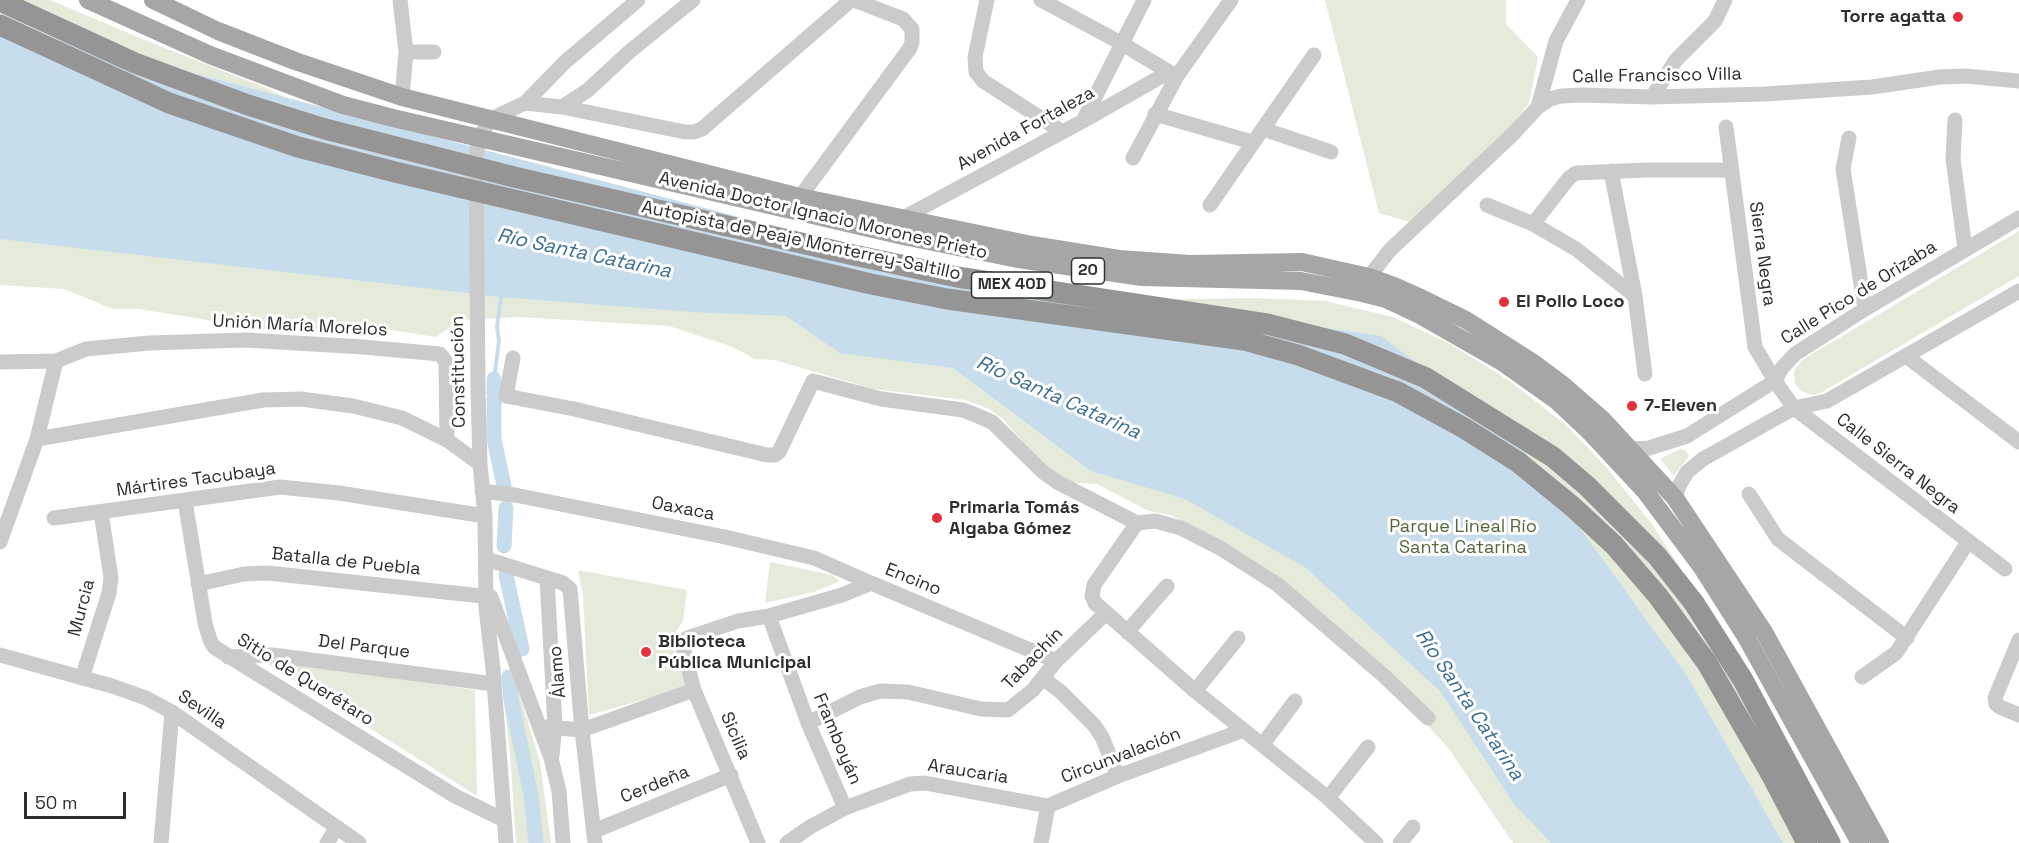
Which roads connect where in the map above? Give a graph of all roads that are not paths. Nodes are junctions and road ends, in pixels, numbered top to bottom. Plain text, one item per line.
1 (88, 0) edge
2 (153, 0) edge
3 (400, 0) edge
4 (638, 0) edge
5 (693, 0) edge
6 (852, 0) edge
7 (987, 0) edge
8 (1144, 0) edge
9 (1231, 0) edge
10 (1578, 0) edge
11 (1725, 0) edge
12 (0, 1) edge
13 (1047, 1) edge
14 (0, 25) edge
15 (1121, 43) junction
16 (406, 52) junction
17 (434, 52) dead end
18 (1314, 55) dead end
19 (1173, 74) junction
20 (2019, 81) edge
21 (402, 97) junction
22 (1652, 97) junction
23 (525, 103) junction
24 (562, 107) junction
25 (1538, 107) junction
26 (1155, 114) junction
27 (491, 119) junction
28 (1955, 120) dead end
29 (1083, 121) junction
30 (1726, 127) dead end
31 (1263, 129) junction
32 (1061, 131) junction
33 (479, 138) junction
34 (1849, 138) dead end
35 (1252, 142) junction
36 (1331, 152) dead end
37 (1133, 158) dead end
38 (1730, 170) junction
39 (1611, 171) junction
40 (800, 196) junction
41 (1210, 205) dead end
42 (1487, 205) dead end
43 (2019, 218) edge
44 (901, 219) junction
45 (1533, 224) junction
46 (1965, 249) junction
47 (1369, 277) junction
48 (1635, 296) junction
49 (2016, 297) edge
50 (1865, 309) junction
51 (1906, 356) junction
52 (513, 358) dead end
53 (56, 360) junction
54 (0, 362) edge
55 (1645, 374) dead end
56 (1775, 381) junction
57 (1794, 408) junction
58 (1687, 436) junction
59 (37, 439) junction
60 (447, 440) junction
61 (2019, 442) edge
62 (1630, 449) junction
63 (1703, 459) junction
64 (480, 464) junction
65 (482, 491) junction
66 (1749, 494) dead end
67 (1675, 498) junction
68 (185, 501) junction
69 (101, 512) junction
70 (485, 516) junction
71 (54, 518) dead end
72 (1137, 523) junction
73 (0, 542) edge
74 (1968, 542) junction
75 (486, 559) junction
76 (2005, 569) dead end
77 (547, 578) junction
78 (871, 583) junction
79 (198, 584) junction
80 (1167, 586) dead end
81 (488, 594) junction
82 (1105, 614) junction
83 (769, 616) junction
84 (1127, 632) junction
85 (1238, 638) dead end
86 (1907, 638) junction
87 (2019, 640) edge
88 (683, 643) joint
89 (0, 655) edge
90 (228, 657) junction
91 (1056, 662) junction
92 (517, 669) junction
93 (494, 676) junction
94 (1862, 677) dead end
95 (82, 678) junction
96 (1044, 679) junction
97 (694, 690) junction
98 (1195, 691) junction
99 (1295, 701) dead end
100 (172, 712) junction
101 (2019, 715) edge
102 (1428, 718) dead end
103 (808, 723) junction
104 (547, 727) junction
105 (582, 730) junction
106 (1244, 730) junction
107 (1263, 744) junction
108 (1368, 747) dead end
109 (731, 775) junction
110 (1118, 776) junction
111 (1328, 798) junction
112 (1048, 806) junction
113 (845, 808) junction
114 (504, 820) junction
115 (337, 827) junction
116 (1413, 827) dead end
117 (594, 837) edge
118 (161, 843) edge
119 (327, 843) edge
120 (359, 843) edge
121 (506, 843) edge
122 (563, 843) edge
123 (758, 843) edge
124 (787, 843) edge
125 (1041, 843) edge
126 (1376, 843) edge
127 (1400, 843) edge
128 (1807, 843) edge
129 (1830, 843) edge
130 (1860, 843) edge
131 (1880, 843) edge

1 - 33 main road, Avenida Doctor Ignacio Morones Prieto / 20
2 - 21 main road, Avenida Doctor Ignacio Morones Prieto / 20
3 - 16 street
4 - 23 street
5 - 24 street
6 - 24 street
6 - 40 street
7 - 32 street
8 - 15 street
9 - 19 street
10 - 25 street
11 - 22 street
12 - 129 highway, Autopista de Peaje Monterrey-Saltillo / MEX 40D
13 - 15 street
14 - 128 highway, Autopista de Peaje Monterrey-Saltillo / MEX 40D
15 - 19 street
15 - 29 street
16 - 17 street
16 - 21 street
18 - 31 street
19 - 26 street
19 - 29 street, Avenida Fortaleza
20 - 22 street, Calle Francisco Villa
21 - 27 main road, Avenida Doctor Ignacio Morones Prieto / 20
22 - 25 street, Calle Francisco Villa
23 - 24 street
23 - 27 street
25 - 47 street, Calle Francisco Villa
26 - 35 street
26 - 37 street
27 - 33 street
27 - 40 main road, Avenida Doctor Ignacio Morones Prieto / 20
28 - 46 street
29 - 32 street, Avenida Fortaleza
30 - 38 street, Sierra Negra
31 - 35 street
31 - 36 street
32 - 44 street, Avenida Fortaleza
33 - 64 street, Constitución
33 - 130 main road, Avenida Doctor Ignacio Morones Prieto / 20
34 - 50 street
35 - 41 street
38 - 39 street
38 - 56 street, Sierra Negra
39 - 45 street
39 - 48 street
40 - 44 main road, Avenida Doctor Ignacio Morones Prieto / 20
42 - 45 street
43 - 46 street, Calle Pico de Orizaba
44 - 47 main road, Avenida Doctor Ignacio Morones Prieto / 20
45 - 48 street
46 - 50 street, Calle Pico de Orizaba
47 - 62 main road, Avenida Doctor Ignacio Morones Prieto / 20
48 - 55 street
49 - 51 street
50 - 56 street, Calle Pico de Orizaba
51 - 57 street
51 - 61 street
52 - 72 street
53 - 54 street, Unión María Morelos
53 - 59 street
53 - 60 street, Unión María Morelos
56 - 57 street, Calle Sierra Negra
56 - 58 street, Calle Pico de Orizaba
57 - 63 street
57 - 74 street, Calle Sierra Negra
58 - 62 street, Calle Pico de Orizaba
58 - 63 street
59 - 60 street
59 - 73 street
60 - 64 street
62 - 67 main road, Avenida Doctor Ignacio Morones Prieto / 20
63 - 67 street
64 - 65 street, Constitución
65 - 70 street, Constitución
65 - 78 street, Oaxaca
66 - 86 street
67 - 131 main road, Avenida Doctor Ignacio Morones Prieto / 20
68 - 69 street, Mártires Tacubaya
68 - 70 street, Mártires Tacubaya
68 - 79 street, Sitio de Querétaro
69 - 71 street, Mártires Tacubaya
69 - 95 street, Murcia
70 - 75 street, Constitución
72 - 82 street
72 - 102 street
74 - 76 street, Calle Sierra Negra
74 - 86 street
75 - 77 street, Álamo
75 - 81 street, Constitución
77 - 104 street
77 - 105 street, Álamo
78 - 83 street, Encino
78 - 91 street, Encino
79 - 81 street, Batalla de Puebla
79 - 90 street, Sitio de Querétaro
80 - 84 street
81 - 92 street, Constitución
81 - 93 street, Constitución
82 - 84 street
82 - 91 street, Tabachín
83 - 88 street, Encino
83 - 103 street, Framboyán
84 - 98 street
85 - 98 street
86 - 94 street
87 - 101 street
88 - 97 street, Sicilia
89 - 95 street, Sevilla
90 - 93 street, Del Parque
90 - 114 street, Sitio de Querétaro
91 - 96 street, Tabachín
92 - 93 street, Del Parque
92 - 104 street, Constitución
93 - 114 street, Constitución
95 - 100 street, Sevilla
96 - 103 street, Tabachín
96 - 110 street
97 - 105 street
97 - 109 street, Sicilia
98 - 106 street
99 - 107 street
100 - 115 street, Sevilla
100 - 118 street
103 - 113 street, Framboyán
104 - 105 street
104 - 122 street, Constitución
105 - 117 street, Álamo
106 - 107 street
106 - 110 street, Circunvalación
107 - 111 street
108 - 111 street
109 - 117 street, Cerdeña
109 - 123 street, Sicilia
110 - 112 street, Circunvalación
111 - 126 street
112 - 113 street, Araucaria
112 - 125 street, Circunvalación
113 - 124 street, Araucaria
114 - 121 street, Constitución
115 - 119 street
115 - 120 street, Sevilla
116 - 127 street

